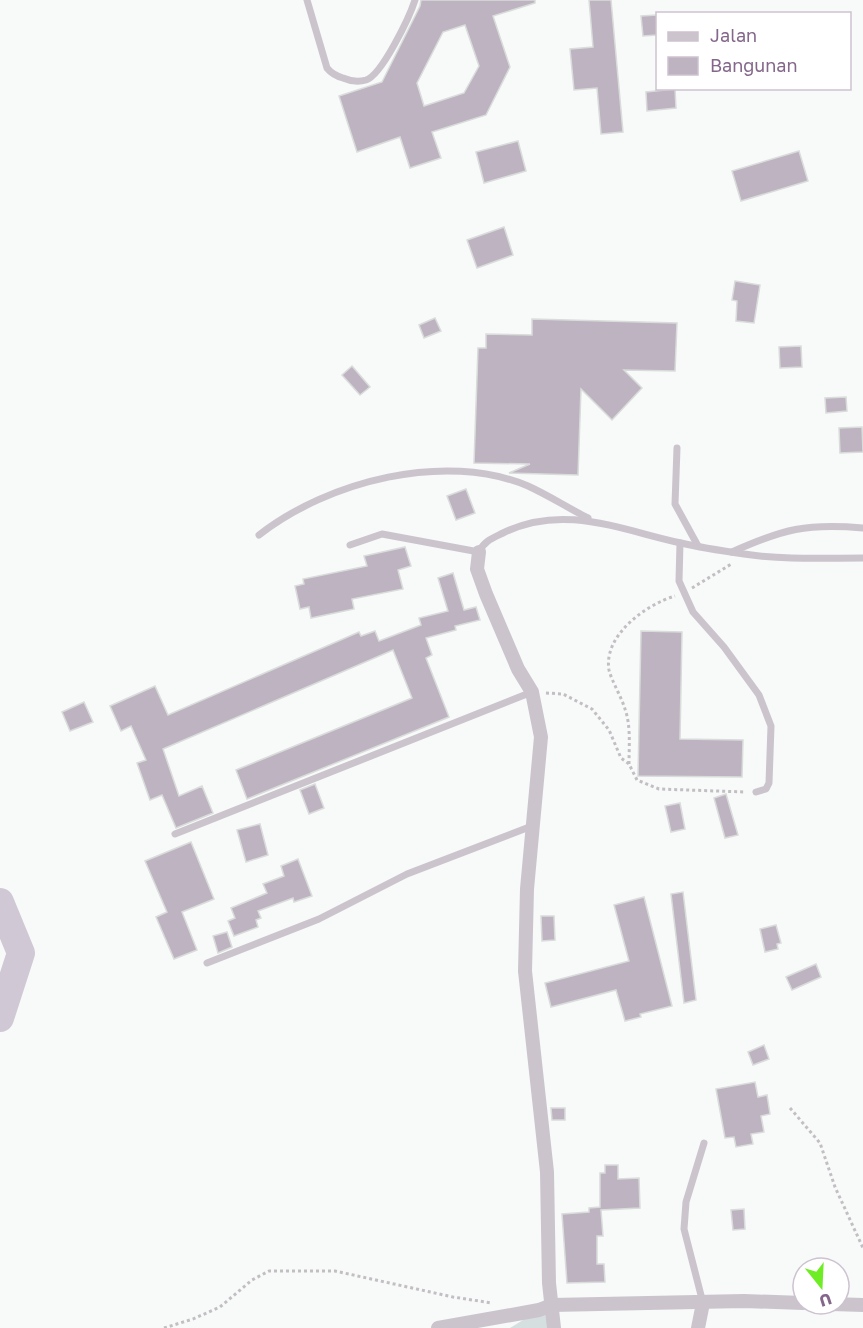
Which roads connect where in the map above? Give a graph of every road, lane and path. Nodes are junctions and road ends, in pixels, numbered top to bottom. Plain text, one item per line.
1 (307, 0) edge
2 (415, 0) edge
3 (677, 448) dead end
4 (590, 520) junction
5 (863, 528) edge
6 (259, 535) dead end
7 (680, 543) junction
8 (350, 545) dead end
9 (698, 546) junction
10 (479, 552) junction
11 (732, 552) junction
12 (747, 554) junction
13 (863, 558) edge
14 (685, 593) junction
15 (532, 692) junction
16 (629, 764) junction
17 (756, 792) joint
18 (532, 826) junction
19 (175, 834) dead end
20 (207, 963) dead end
21 (790, 1108) dead end
22 (704, 1143) dead end
23 (863, 1248) edge
24 (496, 1303) dead end
25 (791, 1303) edge
26 (703, 1304) junction
27 (552, 1305) junction
28 (164, 1328) edge
29 (438, 1328) edge
30 (554, 1328) edge
31 (698, 1328) edge

1 - 2 lane
3 - 9 lane
4 - 6 lane
4 - 7 lane
4 - 10 lane
5 - 11 lane
7 - 9 lane
7 - 14 lane
8 - 10 lane
9 - 11 lane
10 - 15 street
11 - 12 lane
12 - 13 lane
12 - 14 path
14 - 16 path
14 - 17 lane
15 - 16 path
15 - 18 street
15 - 19 lane
16 - 17 path
18 - 20 lane
18 - 27 street
21 - 23 path
22 - 26 lane
24 - 28 path
25 - 26 street
26 - 27 street
26 - 31 street
27 - 29 street
27 - 30 street

